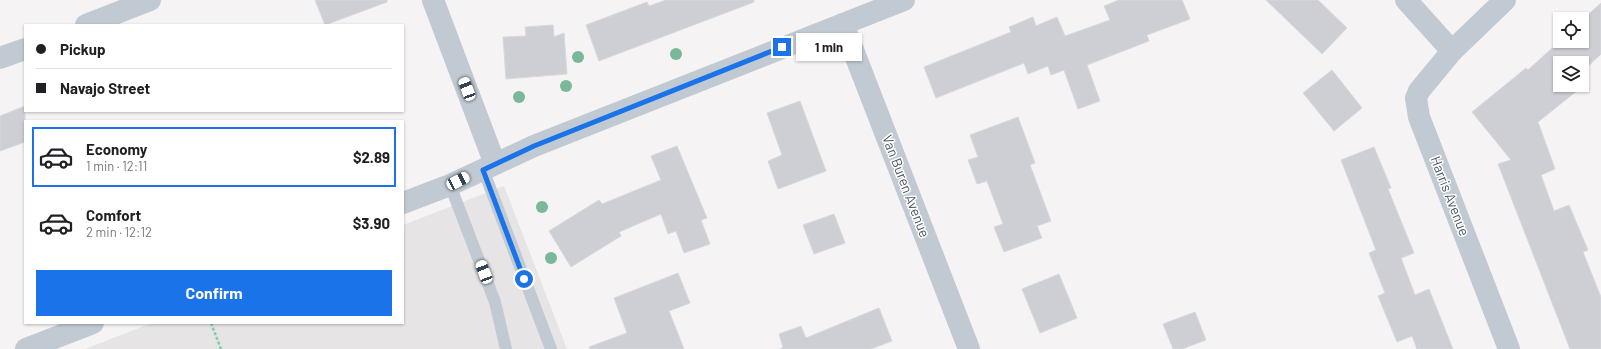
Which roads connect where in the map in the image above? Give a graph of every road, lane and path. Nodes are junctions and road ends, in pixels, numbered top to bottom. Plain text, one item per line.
1 (150, 0) edge
2 (433, 0) edge
3 (904, 0) edge
4 (1406, 0) edge
5 (1505, 0) edge
6 (89, 24) edge
7 (843, 24) junction
8 (24, 49) edge
9 (1452, 51) junction
10 (0, 58) edge
11 (489, 167) junction
12 (450, 185) junction
13 (404, 203) edge
14 (90, 324) edge
15 (211, 324) edge
16 (964, 348) edge
17 (26, 349) edge
18 (221, 349) edge
19 (506, 349) edge
20 (551, 349) edge
21 (1509, 349) edge

1 - 6 street
2 - 11 street
3 - 7 street
4 - 9 street
5 - 9 street, Harris Avenue
7 - 11 street
7 - 16 street, Van Buren Avenue
8 - 10 street
9 - 21 street, Harris Avenue
11 - 12 street
11 - 20 lane
12 - 13 street
12 - 19 lane
14 - 17 street
15 - 18 path

